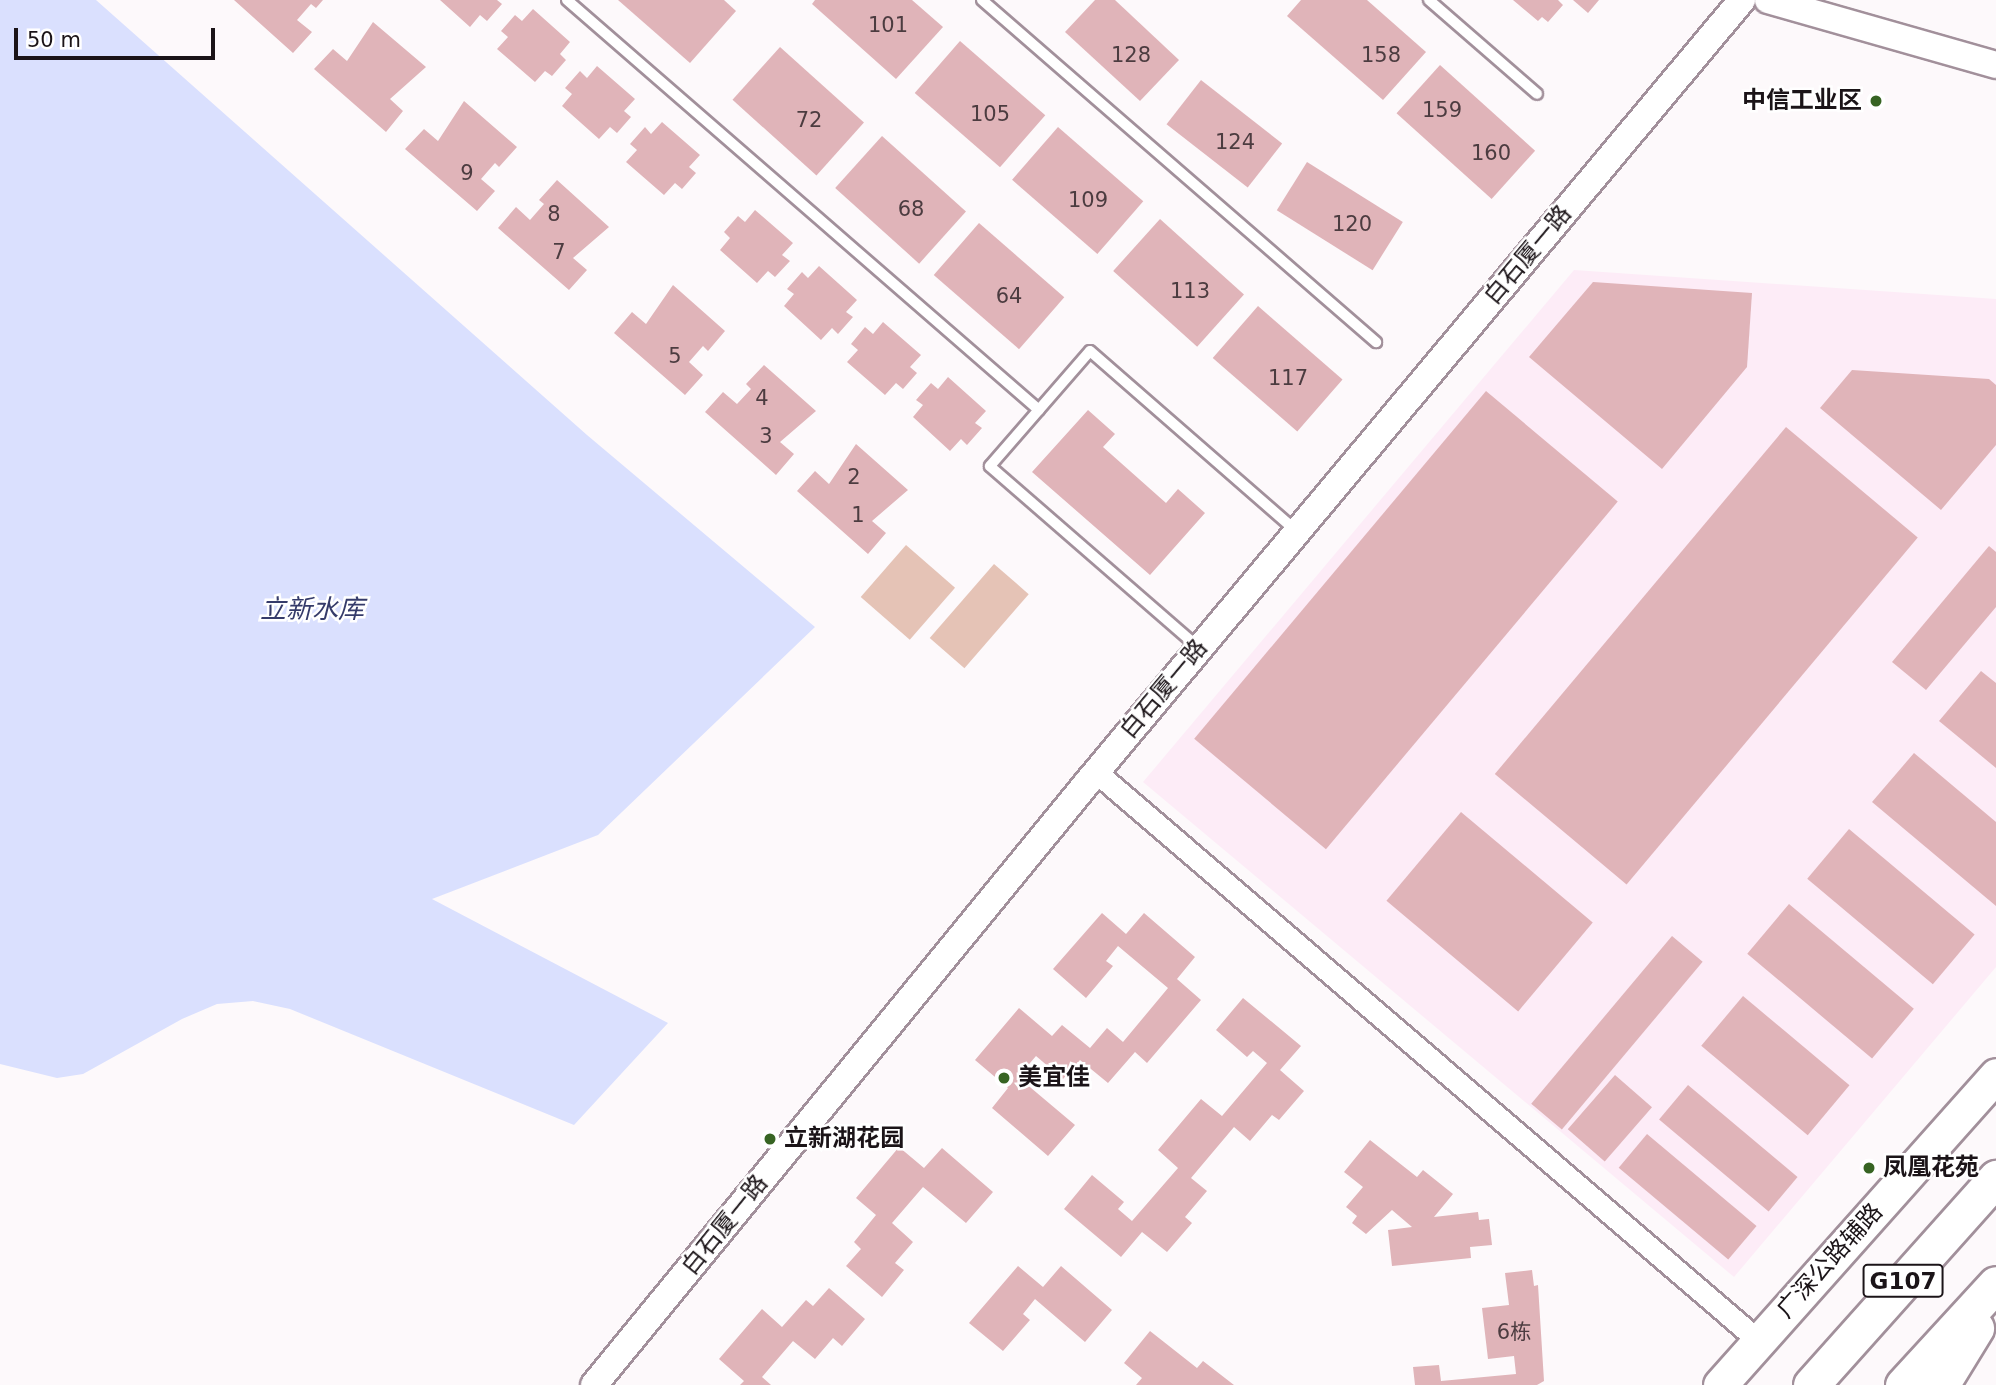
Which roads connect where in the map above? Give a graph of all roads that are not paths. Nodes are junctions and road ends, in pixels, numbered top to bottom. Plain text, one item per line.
1 (567, 0) edge
2 (982, 0) edge
3 (1429, 0) edge
4 (1742, 0) edge
5 (1769, 0) edge
6 (1996, 65) edge
7 (1537, 94) dead end
8 (1376, 342) dead end
9 (1038, 410) junction
10 (1296, 531) junction
11 (1199, 648) junction
12 (1096, 772) junction
13 (1996, 1075) edge
14 (1996, 1178) edge
15 (1996, 1284) edge
16 (1996, 1296) edge
17 (1759, 1342) junction
18 (594, 1385) edge
19 (1720, 1385) edge
20 (1811, 1385) edge
21 (1903, 1385) edge
22 (1941, 1385) edge

1 - 9 lane
2 - 8 lane
3 - 7 lane
4 - 10 street, 白石厦一路
5 - 6 street
9 - 10 lane
9 - 11 lane
10 - 11 street, 白石厦一路
11 - 12 street, 白石厦一路
12 - 17 street
12 - 18 street, 白石厦一路
13 - 17 main road, 广深公路辅路
14 - 20 highway, G107
15 - 21 highway, G107
16 - 22 highway
17 - 19 main road, 广深公路辅路

